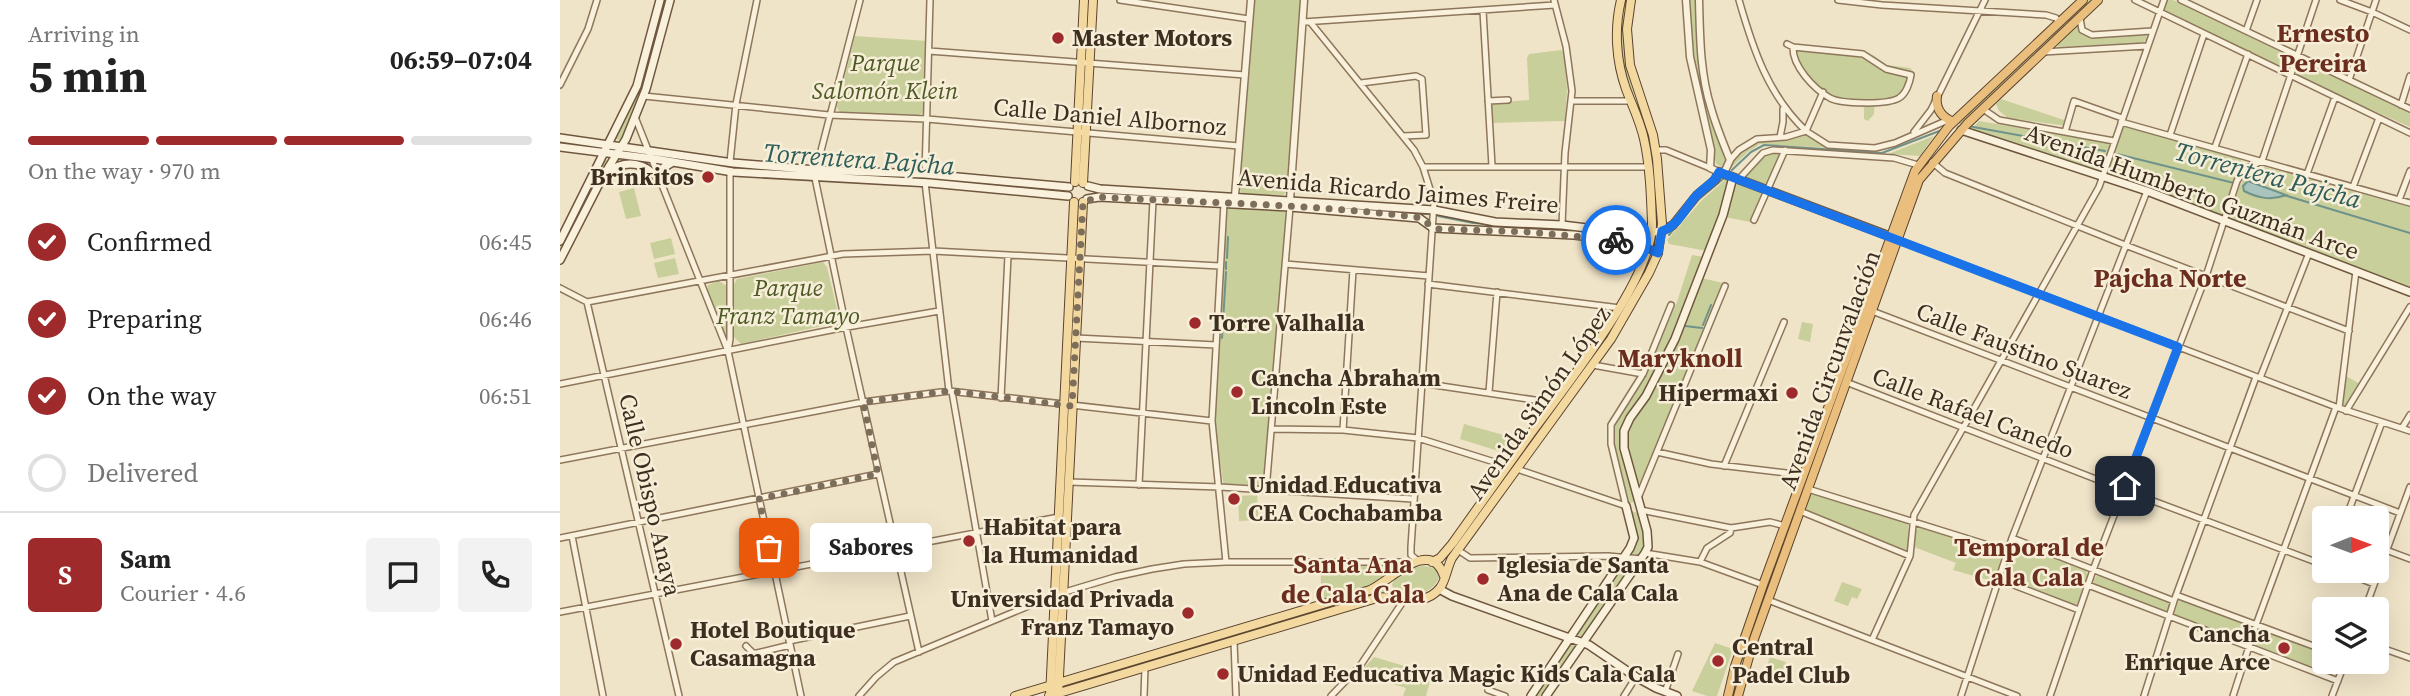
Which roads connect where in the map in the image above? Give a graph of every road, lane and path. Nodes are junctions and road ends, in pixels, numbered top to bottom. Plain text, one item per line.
1 (597, 0) edge
2 (660, 0) edge
3 (670, 0) edge
4 (757, 0) edge
5 (860, 0) edge
6 (930, 0) edge
7 (1084, 0) edge
8 (1093, 0) edge
9 (1120, 0) edge
10 (1251, 0) edge
11 (1304, 0) edge
12 (1620, 0) edge
13 (1630, 0) edge
14 (1686, 0) edge
15 (1699, 0) edge
16 (1739, 0) edge
17 (1838, 0) edge
18 (1947, 0) edge
19 (1985, 0) edge
20 (2083, 0) edge
21 (2098, 0) edge
22 (2135, 0) edge
23 (2164, 0) edge
24 (2181, 0) edge
25 (2257, 0) edge
26 (2316, 0) edge
27 (2340, 0) edge
28 (2376, 0) edge
29 (1554, 3) edge
30 (1883, 3) edge
31 (1907, 3) edge
32 (1943, 8) junction
33 (1483, 11) junction
34 (1980, 11) junction
35 (2160, 11) junction
36 (2372, 12) junction
37 (2080, 17) junction
38 (1249, 19) junction
39 (1303, 22) junction
40 (1311, 23) junction
41 (2060, 23) junction
42 (2410, 30) edge
43 (2152, 31) junction
44 (2246, 32) junction
45 (2204, 34) junction
46 (2147, 46) junction
47 (929, 51) junction
48 (2043, 52) junction
49 (2248, 54) junction
50 (2298, 56) junction
51 (1086, 62) junction
52 (1921, 72) dead end
53 (1245, 75) junction
54 (1911, 75) junction
55 (2291, 76) junction
56 (2410, 76) edge
57 (2349, 80) junction
58 (1362, 83) junction
59 (560, 85) edge
60 (1823, 92) junction
61 (643, 96) junction
62 (1937, 96) junction
63 (2335, 97) junction
64 (1635, 99) junction
65 (1507, 100) dead end
66 (1488, 101) junction
67 (1571, 101) junction
68 (736, 104) junction
69 (2401, 105) junction
70 (1782, 106) junction
71 (1983, 108) junction
72 (2410, 109) edge
73 (1711, 111) junction
74 (1701, 112) junction
75 (829, 115) junction
76 (635, 117) junction
77 (2379, 118) junction
78 (927, 119) junction
79 (2122, 120) junction
80 (1948, 125) junction
81 (1963, 128) junction
82 (1082, 131) junction
83 (1806, 131) junction
84 (2065, 132) junction
85 (2410, 132) edge
86 (1912, 135) junction
87 (2170, 135) junction
88 (1403, 136) junction
89 (1780, 137) junction
90 (560, 138) edge
91 (608, 144) junction
92 (623, 146) junction
93 (1239, 146) junction
94 (560, 147) edge
95 (2215, 147) junction
96 (2112, 148) junction
97 (647, 149) junction
98 (1656, 150) junction
99 (1785, 150) junction
100 (604, 153) junction
101 (2241, 154) junction
102 (618, 155) junction
103 (651, 158) junction
104 (1730, 159) junction
105 (2262, 161) junction
106 (674, 162) junction
107 (730, 162) junction
108 (1932, 162) junction
109 (1917, 165) junction
110 (1492, 166) junction
111 (1423, 167) junction
112 (1648, 167) junction
113 (1564, 168) junction
114 (1710, 168) junction
115 (2245, 169) junction
116 (730, 171) junction
117 (2410, 171) edge
118 (1722, 173) junction
119 (816, 174) junction
120 (2307, 174) junction
121 (2102, 176) junction
122 (602, 178) junction
123 (925, 178) junction
124 (1736, 178) junction
125 (659, 180) junction
126 (2353, 187) junction
127 (1768, 190) junction
128 (2147, 191) junction
129 (1078, 192) junction
130 (1235, 196) junction
131 (1153, 200) junction
132 (2399, 200) junction
133 (1290, 203) junction
134 (2410, 203) edge
135 (1224, 204) junction
136 (1434, 210) junction
137 (1754, 220) dead end
138 (2226, 220) junction
139 (1562, 225) junction
140 (2076, 226) junction
141 (1433, 228) junction
142 (1662, 231) junction
143 (1652, 232) junction
144 (1889, 236) junction
145 (1898, 240) junction
146 (560, 241) edge
147 (2125, 245) junction
148 (1649, 250) junction
149 (933, 251) junction
150 (1658, 253) junction
151 (2309, 253) junction
152 (831, 256) junction
153 (1008, 256) junction
154 (1075, 258) junction
155 (560, 260) edge
156 (1150, 262) junction
157 (1285, 264) junction
158 (1220, 266) junction
159 (1353, 270) junction
160 (2356, 271) junction
161 (729, 275) junction
162 (1429, 276) junction
163 (2206, 276) junction
164 (699, 282) junction
165 (1429, 284) junction
166 (1726, 286) dead end
167 (560, 288) edge
168 (1497, 292) junction
169 (2410, 292) edge
170 (2039, 293) junction
171 (587, 302) junction
172 (1671, 305) dead end
173 (2410, 307) edge
174 (2288, 308) junction
175 (1623, 310) junction
176 (939, 311) junction
177 (1872, 311) junction
178 (2098, 316) junction
179 (1784, 322) dead end
180 (846, 327) junction
181 (2349, 331) junction
182 (1076, 338) junction
183 (1146, 342) junction
184 (1216, 345) junction
185 (2178, 347) junction
186 (728, 351) junction
187 (2000, 361) junction
188 (1593, 365) junction
189 (1643, 373) junction
190 (604, 376) junction
191 (2258, 378) junction
192 (1846, 382) junction
193 (1421, 383) junction
194 (560, 384) edge
195 (2069, 387) junction
196 (951, 392) junction
197 (1489, 392) junction
198 (1001, 398) junction
199 (863, 402) junction
200 (1068, 405) junction
201 (1552, 405) junction
202 (2338, 408) junction
203 (2346, 411) junction
204 (1142, 413) junction
205 (2410, 415) edge
206 (2151, 419) junction
207 (1212, 421) junction
208 (2382, 422) junction
209 (742, 424) junction
210 (1962, 428) junction
211 (2402, 428) junction
212 (1271, 429) junction
213 (1343, 430) junction
214 (2410, 431) edge
215 (1418, 438) junction
216 (621, 449) junction
217 (2229, 450) junction
218 (1657, 452) junction
219 (2042, 459) junction
220 (560, 460) edge
221 (1508, 466) junction
222 (1724, 466) junction
223 (1517, 469) junction
224 (878, 474) junction
225 (1803, 474) junction
226 (2309, 480) junction
227 (1069, 482) junction
228 (1139, 485) junction
229 (1220, 487) junction
230 (2410, 487) edge
231 (1808, 489) junction
232 (1266, 490) junction
233 (2124, 490) junction
234 (2354, 496) junction
235 (759, 499) junction
236 (1413, 499) junction
237 (1638, 499) junction
238 (1626, 506) junction
239 (2350, 506) edge
240 (1641, 510) junction
241 (1800, 511) junction
242 (2401, 511) junction
243 (2410, 512) edge
244 (1059, 517) junction
245 (2204, 519) junction
246 (1912, 522) junction
247 (639, 523) junction
248 (1785, 526) junction
249 (1731, 528) junction
250 (975, 532) junction
251 (572, 536) junction
252 (560, 538) edge
253 (2012, 538) junction
254 (2389, 542) edge
255 (895, 548) junction
256 (2284, 549) junction
257 (1458, 550) junction
258 (2007, 551) junction
259 (2389, 551) edge
260 (1644, 556) junction
261 (1910, 556) junction
262 (1625, 558) junction
263 (2410, 559) edge
264 (2312, 560) edge
265 (1226, 562) junction
266 (1418, 562) junction
267 (1432, 562) junction
268 (1700, 562) junction
269 (2093, 569) junction
270 (774, 570) junction
271 (1444, 576) junction
272 (1391, 577) junction
273 (1998, 579) junction
274 (2374, 584) edge
275 (1763, 585) junction
276 (2088, 585) junction
277 (1440, 589) junction
278 (654, 593) junction
279 (1059, 593) junction
280 (2369, 597) edge
281 (1394, 598) junction
282 (2175, 598) junction
283 (1404, 600) junction
284 (1768, 600) junction
285 (586, 607) junction
286 (2079, 610) junction
287 (560, 612) edge
288 (910, 616) junction
289 (2171, 617) junction
290 (992, 621) junction
291 (2256, 625) junction
292 (1571, 637) junction
293 (1234, 640) junction
294 (1872, 640) junction
295 (790, 643) junction
296 (1584, 643) junction
297 (746, 646) dead end
298 (2312, 646) edge
299 (2248, 648) junction
300 (2389, 651) edge
301 (919, 652) junction
302 (1678, 654) dead end
303 (2410, 659) edge
304 (1060, 663) junction
305 (1145, 667) junction
306 (2341, 674) edge
307 (1079, 677) junction
308 (1636, 677) junction
309 (1967, 677) junction
310 (2338, 681) junction
311 (1055, 684) junction
312 (1488, 690) dead end
313 (1665, 692) junction
314 (1053, 695) edge
315 (603, 696) edge
316 (678, 696) edge
317 (801, 696) edge
318 (859, 696) edge
319 (1015, 696) edge
320 (1144, 696) edge
321 (1236, 696) edge
322 (1331, 696) edge
323 (1505, 696) edge
324 (1531, 696) edge
325 (1546, 696) edge
326 (1624, 696) edge
327 (1677, 696) edge
328 (1728, 696) edge
329 (1738, 696) edge
330 (1961, 696) edge
331 (2017, 696) edge
332 (2050, 696) edge
333 (2144, 696) edge
334 (2233, 696) edge
335 (2332, 696) edge

1 - 59 street
2 - 91 main road
3 - 61 main road
4 - 68 street
5 - 75 street
6 - 47 street
7 - 51 main road
8 - 51 main road
9 - 38 street
10 - 38 street
11 - 39 street
12 - 64 main road, Avenida Simón López
13 - 64 main road, Avenida Simón López
14 - 74 street
15 - 73 street
16 - 70 street
17 - 30 street
18 - 32 street
19 - 34 street
20 - 41 highway, Avenida Circunvalación
21 - 37 highway, Avenida Circunvalación
22 - 35 street
23 - 35 street
24 - 44 street
25 - 44 street
26 - 50 street
27 - 36 street
28 - 36 street
29 - 33 street
29 - 67 street
30 - 31 street
31 - 32 street
32 - 34 street
33 - 40 street
33 - 66 street
34 - 41 street
34 - 62 street
35 - 43 street
35 - 45 street
36 - 42 street
36 - 57 street
37 - 43 street
37 - 48 highway, Avenida Circunvalación
38 - 53 street
39 - 40 street
39 - 133 street
40 - 58 street
41 - 80 highway, Avenida Circunvalación
43 - 46 street
44 - 50 street
45 - 49 street
45 - 87 street
46 - 48 street
46 - 79 street
47 - 51 street
47 - 78 street
48 - 71 highway, Avenida Circunvalación
49 - 55 street
49 - 95 street
50 - 55 street
50 - 57 street
51 - 53 street
51 - 82 main road
52 - 54 street
53 - 93 street
54 - 60 street
54 - 60 street
55 - 63 street
55 - 105 street
56 - 69 street
57 - 69 street
58 - 88 street
58 - 88 street
60 - 83 street
61 - 68 street, Calle Daniel Albornoz
61 - 76 main road
62 - 80 highway
62 - 86 street
63 - 77 street
63 - 120 street
64 - 67 street
64 - 98 main road, Avenida Simón López
64 - 112 main road, Avenida Simón López
65 - 66 street
66 - 110 street
67 - 113 street
68 - 75 street, Calle Daniel Albornoz
68 - 107 street
69 - 72 street
70 - 83 street
70 - 89 street
71 - 81 highway, Avenida Circunvalación
71 - 84 street
73 - 74 street
73 - 104 street
74 - 114 street
75 - 78 street, Calle Daniel Albornoz
75 - 119 street
76 - 92 main road
76 - 97 street
77 - 85 street
77 - 126 street
78 - 82 street, Calle Daniel Albornoz
78 - 123 street
79 - 84 street
79 - 87 street
79 - 96 street
80 - 86 street
80 - 109 highway, Avenida Circunvalación
81 - 108 highway, Avenida Circunvalación
81 - 121 main road, Avenida Humberto Guzmán Arce
82 - 93 street, Calle Daniel Albornoz
82 - 129 main road
83 - 86 street
83 - 89 street
84 - 96 street
87 - 95 street
88 - 111 street
89 - 104 street
90 - 91 main road
91 - 92 main road
91 - 100 main road
92 - 97 main road
92 - 102 main road
93 - 130 street
94 - 100 main road
95 - 101 street
96 - 121 street
97 - 103 street
97 - 107 main road
98 - 114 street
98 - 142 main road, Avenida Simón López
99 - 109 street
99 - 124 street
99 - 127 street
100 - 102 main road
100 - 146 main road
101 - 105 street
101 - 115 street
102 - 103 main road
102 - 122 main road
103 - 106 main road
103 - 125 street
104 - 118 street
105 - 115 street
105 - 120 street
106 - 116 main road
106 - 125 main road
107 - 119 main road
108 - 140 street
108 - 145 highway, Avenida Circunvalación
109 - 144 highway, Avenida Circunvalación
110 - 111 street
110 - 113 street
111 - 136 street
112 - 113 street
112 - 143 main road, Avenida Simón López
113 - 139 street
114 - 118 street
115 - 138 street
116 - 119 main road
116 - 161 street
117 - 132 street
118 - 124 main road
118 - 142 main road
119 - 123 main road
119 - 152 street
120 - 126 street
121 - 128 main road, Avenida Humberto Guzmán Arce
121 - 140 street
122 - 125 main road
122 - 155 main road
123 - 129 main road
123 - 149 street
124 - 127 main road
124 - 237 main road
125 - 164 street
126 - 132 street
127 - 137 street
127 - 144 main road
128 - 138 main road, Avenida Humberto Guzmán Arce
128 - 147 street
129 - 130 main road, Avenida Ricardo Jaimes Freire
129 - 131 main road, Avenida Ricardo Jaimes Freire
129 - 154 main road
130 - 133 main road, Avenida Ricardo Jaimes Freire
131 - 135 main road, Avenida Ricardo Jaimes Freire
131 - 156 street
132 - 134 street
133 - 135 main road, Avenida Ricardo Jaimes Freire
133 - 136 main road, Avenida Ricardo Jaimes Freire
133 - 141 main road, Avenida Ricardo Jaimes Freire
133 - 157 street
135 - 158 street
136 - 139 main road, Avenida Ricardo Jaimes Freire
136 - 141 street
138 - 151 main road, Avenida Humberto Guzmán Arce
138 - 163 street
139 - 143 main road, Avenida Ricardo Jaimes Freire
140 - 147 street
140 - 170 street
141 - 148 main road, Avenida Ricardo Jaimes Freire
141 - 162 street
142 - 143 main road, Avenida Ricardo Jaimes Freire
142 - 150 main road, Avenida Simón López
143 - 148 main road, Avenida Simón López
144 - 145 street
144 - 225 highway, Avenida Circunvalación
145 - 170 street
145 - 177 highway, Avenida Circunvalación
147 - 163 street
147 - 178 street
148 - 150 main road, Avenida Ricardo Jaimes Freire
148 - 175 main road, Avenida Simón López
149 - 152 street
149 - 153 street
149 - 176 street
150 - 175 main road, Avenida Simón López
151 - 160 main road, Avenida Humberto Guzmán Arce
151 - 174 street
152 - 161 street
152 - 180 street
153 - 154 street
153 - 198 street
154 - 156 street
154 - 182 main road
154 - 200 main road
156 - 158 street
156 - 183 street
157 - 159 street
157 - 212 street
158 - 184 street
159 - 162 street
159 - 213 street
160 - 169 main road, Avenida Humberto Guzmán Arce
160 - 181 street
161 - 164 street
161 - 186 street
162 - 165 street
163 - 174 street
163 - 185 street
164 - 171 street
164 - 186 street
165 - 168 street
165 - 193 street
166 - 218 street
167 - 171 street
168 - 175 street
168 - 197 street
170 - 178 street
170 - 187 street
171 - 190 street, Calle Obispo Anaya
172 - 189 street
173 - 203 street
174 - 181 street
174 - 191 street
175 - 188 main road, Avenida Simón López
175 - 201 main road, Avenida Simón López
176 - 180 street
176 - 196 street
177 - 187 street, Calle Faustino Suarez
177 - 192 highway, Avenida Circunvalación
178 - 185 street
178 - 195 street
179 - 222 street
180 - 186 street
180 - 199 street
181 - 202 street
182 - 183 street
182 - 200 main road
183 - 184 street
183 - 204 street
184 - 207 street
185 - 191 street
185 - 206 street
186 - 190 street
186 - 209 street
187 - 195 street, Calle Faustino Suarez
187 - 210 street
188 - 189 street
188 - 223 main road, Avenida Simón López
189 - 238 street
190 - 194 street
190 - 216 street, Calle Obispo Anaya
191 - 202 street
191 - 217 street
192 - 210 street, Calle Rafael Canedo
192 - 231 highway, Avenida Circunvalación
193 - 197 street
193 - 215 street
195 - 206 street, Calle Faustino Suarez
195 - 219 street
196 - 198 street
196 - 199 street
196 - 250 street
197 - 201 street
198 - 200 street
199 - 209 street
199 - 224 street
200 - 204 street
200 - 227 main road
200 - 244 main road
201 - 221 main road, Avenida Simón López
202 - 203 street
202 - 226 street
203 - 208 street
204 - 207 street
204 - 228 street
205 - 211 street
206 - 217 street, Calle Faustino Suarez
206 - 233 street
207 - 229 street
208 - 211 street
208 - 234 street
209 - 216 street
209 - 235 street
210 - 219 street, Calle Rafael Canedo
210 - 246 street
211 - 214 street
212 - 213 street
212 - 232 street
213 - 215 street
215 - 221 street
215 - 236 street
216 - 220 street
216 - 247 street, Calle Obispo Anaya
217 - 226 street, Calle Faustino Suarez
217 - 245 street
218 - 222 street
218 - 237 street
219 - 233 street, Calle Rafael Canedo
219 - 253 street
221 - 223 street
221 - 267 main road, Avenida Simón López
222 - 225 street
223 - 238 street
223 - 257 main road, Avenida Simón López
224 - 235 street
224 - 255 street
225 - 248 highway, Avenida Circunvalación
226 - 234 street, Calle Faustino Suarez
226 - 256 street
227 - 228 street
227 - 279 main road
228 - 229 street
229 - 232 street
229 - 265 street
230 - 242 street
231 - 241 highway, Avenida Circunvalación
231 - 246 street
232 - 236 street
233 - 245 street, Calle Rafael Canedo
233 - 269 street
234 - 239 street
234 - 242 street, Calle Faustino Suarez
235 - 247 street
235 - 270 street
236 - 266 street
237 - 240 main road
238 - 240 main road
238 - 262 main road
240 - 249 street
240 - 260 main road
241 - 261 street
241 - 284 highway, Avenida Circunvalación
242 - 243 street, Calle Faustino Suarez
242 - 254 street
244 - 250 street
244 - 279 main road
245 - 256 street, Calle Rafael Canedo
245 - 282 street
246 - 258 street
246 - 261 street
247 - 251 street
247 - 278 street, Calle Obispo Anaya
248 - 249 street
248 - 275 highway, Avenida Circunvalación
249 - 268 street
250 - 255 street
250 - 290 street
251 - 252 street
251 - 285 street
253 - 258 street
253 - 269 street
255 - 270 street
255 - 288 street
256 - 264 street, Calle Rafael Canedo
256 - 291 street
257 - 262 street
257 - 271 main road, Avenida Simón López
258 - 273 street
259 - 263 street
260 - 262 street
260 - 268 street
260 - 296 main road
261 - 294 street
262 - 292 main road
265 - 266 street
265 - 279 street
266 - 267 main road
266 - 272 main road
267 - 271 main road
268 - 275 street
269 - 276 street
269 - 282 street
270 - 278 street
270 - 295 street
271 - 277 main road
272 - 281 main road
272 - 307 main road
273 - 286 street
273 - 309 street
274 - 280 street
275 - 328 highway, Avenida Circunvalación
276 - 286 street
276 - 289 street
277 - 283 main road
277 - 292 main road
278 - 285 street
278 - 316 street, Calle Obispo Anaya
279 - 290 street
279 - 304 main road
279 - 311 main road
281 - 283 main road
281 - 293 main road
282 - 289 street
282 - 291 street
283 - 322 street
284 - 294 street
284 - 329 highway, Avenida Circunvalación
285 - 287 street
285 - 315 street
286 - 332 street
288 - 295 street
288 - 301 street
289 - 299 street
289 - 333 street
290 - 301 street
291 - 298 street
291 - 299 street
292 - 296 main road
292 - 324 main road
293 - 305 main road
293 - 321 street
294 - 309 street
295 - 297 street
295 - 317 street
296 - 308 main road
296 - 325 main road
299 - 310 street
299 - 334 street
300 - 303 street
301 - 318 street
302 - 313 street
304 - 307 main road
304 - 311 main road
305 - 314 main road
305 - 320 street
306 - 310 street
307 - 311 main road
308 - 313 main road
308 - 326 street
309 - 330 street
309 - 331 street
310 - 335 street
311 - 314 main road
311 - 319 main road
312 - 323 street
313 - 327 main road

